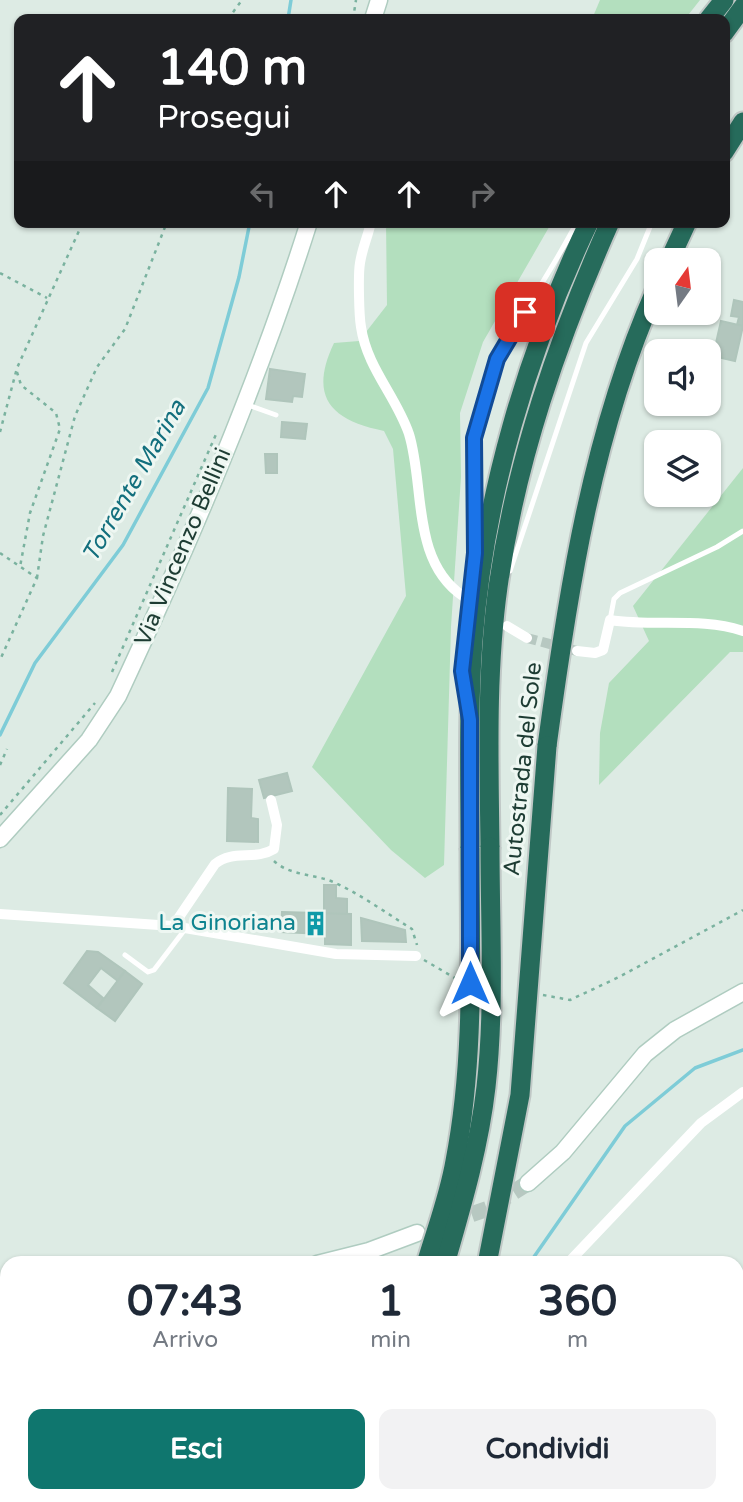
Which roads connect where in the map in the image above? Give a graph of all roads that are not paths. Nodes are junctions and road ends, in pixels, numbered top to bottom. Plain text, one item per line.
1 (723, 0) edge
2 (743, 9) edge
3 (711, 14) edge
4 (730, 25) edge
5 (730, 34) edge
6 (743, 122) edge
7 (730, 143) edge
8 (307, 228) edge
9 (369, 228) edge
10 (574, 228) edge
11 (586, 228) edge
12 (607, 228) edge
13 (650, 228) edge
14 (684, 228) edge
15 (675, 248) edge
16 (644, 320) edge
17 (245, 404) junction
18 (276, 415) dead end
19 (743, 531) edge
20 (474, 563) dead end
21 (472, 573) dead end
22 (463, 596) dead end
23 (501, 619) junction
24 (610, 620) junction
25 (743, 631) edge
26 (527, 638) tunnel mouth
27 (577, 652) tunnel mouth
28 (464, 654) dead end
29 (462, 671) dead end
30 (470, 720) junction
31 (271, 800) dead end
32 (0, 839) edge
33 (0, 914) edge
34 (173, 926) junction
35 (186, 928) junction
36 (125, 955) dead end
37 (416, 956) dead end
38 (743, 992) edge
39 (743, 1092) edge
40 (528, 1183) tunnel mouth
41 (417, 1233) dead end
42 (351, 1256) edge
43 (428, 1256) edge
44 (447, 1256) edge
45 (489, 1256) edge
46 (575, 1256) edge

1 - 3 highway
2 - 4 highway
2 - 5 lane
6 - 7 highway
8 - 17 main road, Via Vincenzo Bellini
9 - 22 street
10 - 20 lane
11 - 30 highway, Autostrada del Sole
12 - 23 highway, Autostrada del Sole
13 - 23 lane
14 - 15 highway
16 - 45 highway, Autostrada del Sole, bridge
17 - 18 lane
17 - 32 main road, Via Vincenzo Bellini
19 - 24 lane
21 - 28 lane
23 - 26 street
23 - 44 highway, Autostrada del Sole, bridge
24 - 25 street
24 - 27 street
29 - 30 lane
30 - 43 highway, Autostrada del Sole, bridge
31 - 34 street
33 - 34 street
34 - 35 street
35 - 36 lane
35 - 37 street
38 - 40 main road
39 - 46 street
41 - 42 main road

